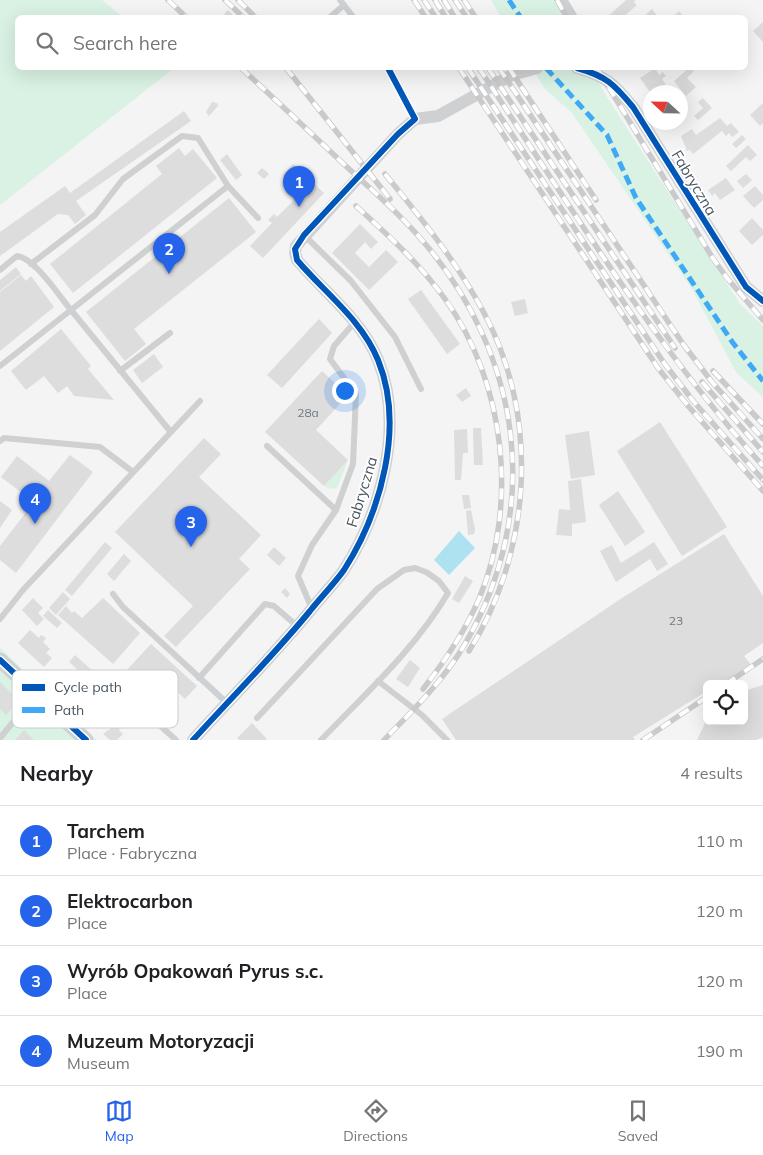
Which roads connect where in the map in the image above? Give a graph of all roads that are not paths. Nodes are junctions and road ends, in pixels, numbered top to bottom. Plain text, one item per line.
1 (561, 0) edge
2 (342, 2) edge
3 (331, 15) edge
4 (352, 15) edge
5 (570, 15) edge
6 (389, 70) edge
7 (530, 70) edge
8 (585, 70) edge
9 (605, 70) edge
10 (616, 85) junction
11 (415, 119) junction
12 (228, 186) junction
13 (258, 218) dead end
14 (304, 235) junction
15 (31, 264) junction
16 (0, 270) edge
17 (763, 302) edge
18 (71, 310) junction
19 (354, 323) junction
20 (170, 333) dead end
21 (0, 366) edge
22 (120, 371) junction
23 (421, 389) dead end
24 (200, 401) dead end
25 (170, 431) junction
26 (0, 441) edge
27 (267, 446) dead end
28 (133, 472) junction
29 (336, 510) junction
30 (113, 594) dead end
31 (312, 608) junction
32 (0, 619) edge
33 (297, 626) junction
34 (0, 660) edge
35 (12, 671) edge
36 (199, 678) junction
37 (378, 681) junction
38 (227, 703) junction
39 (257, 718) dead end
40 (12, 723) edge
41 (163, 728) edge
42 (0, 738) edge
43 (176, 740) edge
44 (193, 740) edge
45 (321, 740) edge
46 (447, 740) edge

1 - 5 street
2 - 3 lane
2 - 4 lane
6 - 11 lane
7 - 11 street
8 - 10 street, Fabryczna
9 - 10 street
10 - 17 street, Fabryczna
11 - 14 street, Fabryczna
12 - 13 lane
12 - 15 lane
12 - 18 lane
14 - 19 street, Fabryczna
14 - 23 lane
15 - 16 lane
15 - 18 lane
18 - 21 lane
18 - 22 lane
19 - 29 lane
19 - 31 street, Fabryczna
20 - 22 lane
22 - 25 lane
24 - 25 lane
25 - 28 lane
26 - 28 lane
27 - 29 lane
28 - 32 lane
29 - 31 lane
30 - 36 lane
31 - 33 street, Fabryczna
33 - 36 lane
33 - 38 street, Fabryczna
34 - 35 street
36 - 38 lane
37 - 39 lane
37 - 45 lane
37 - 46 lane
38 - 44 street, Fabryczna
40 - 42 lane
41 - 43 lane

